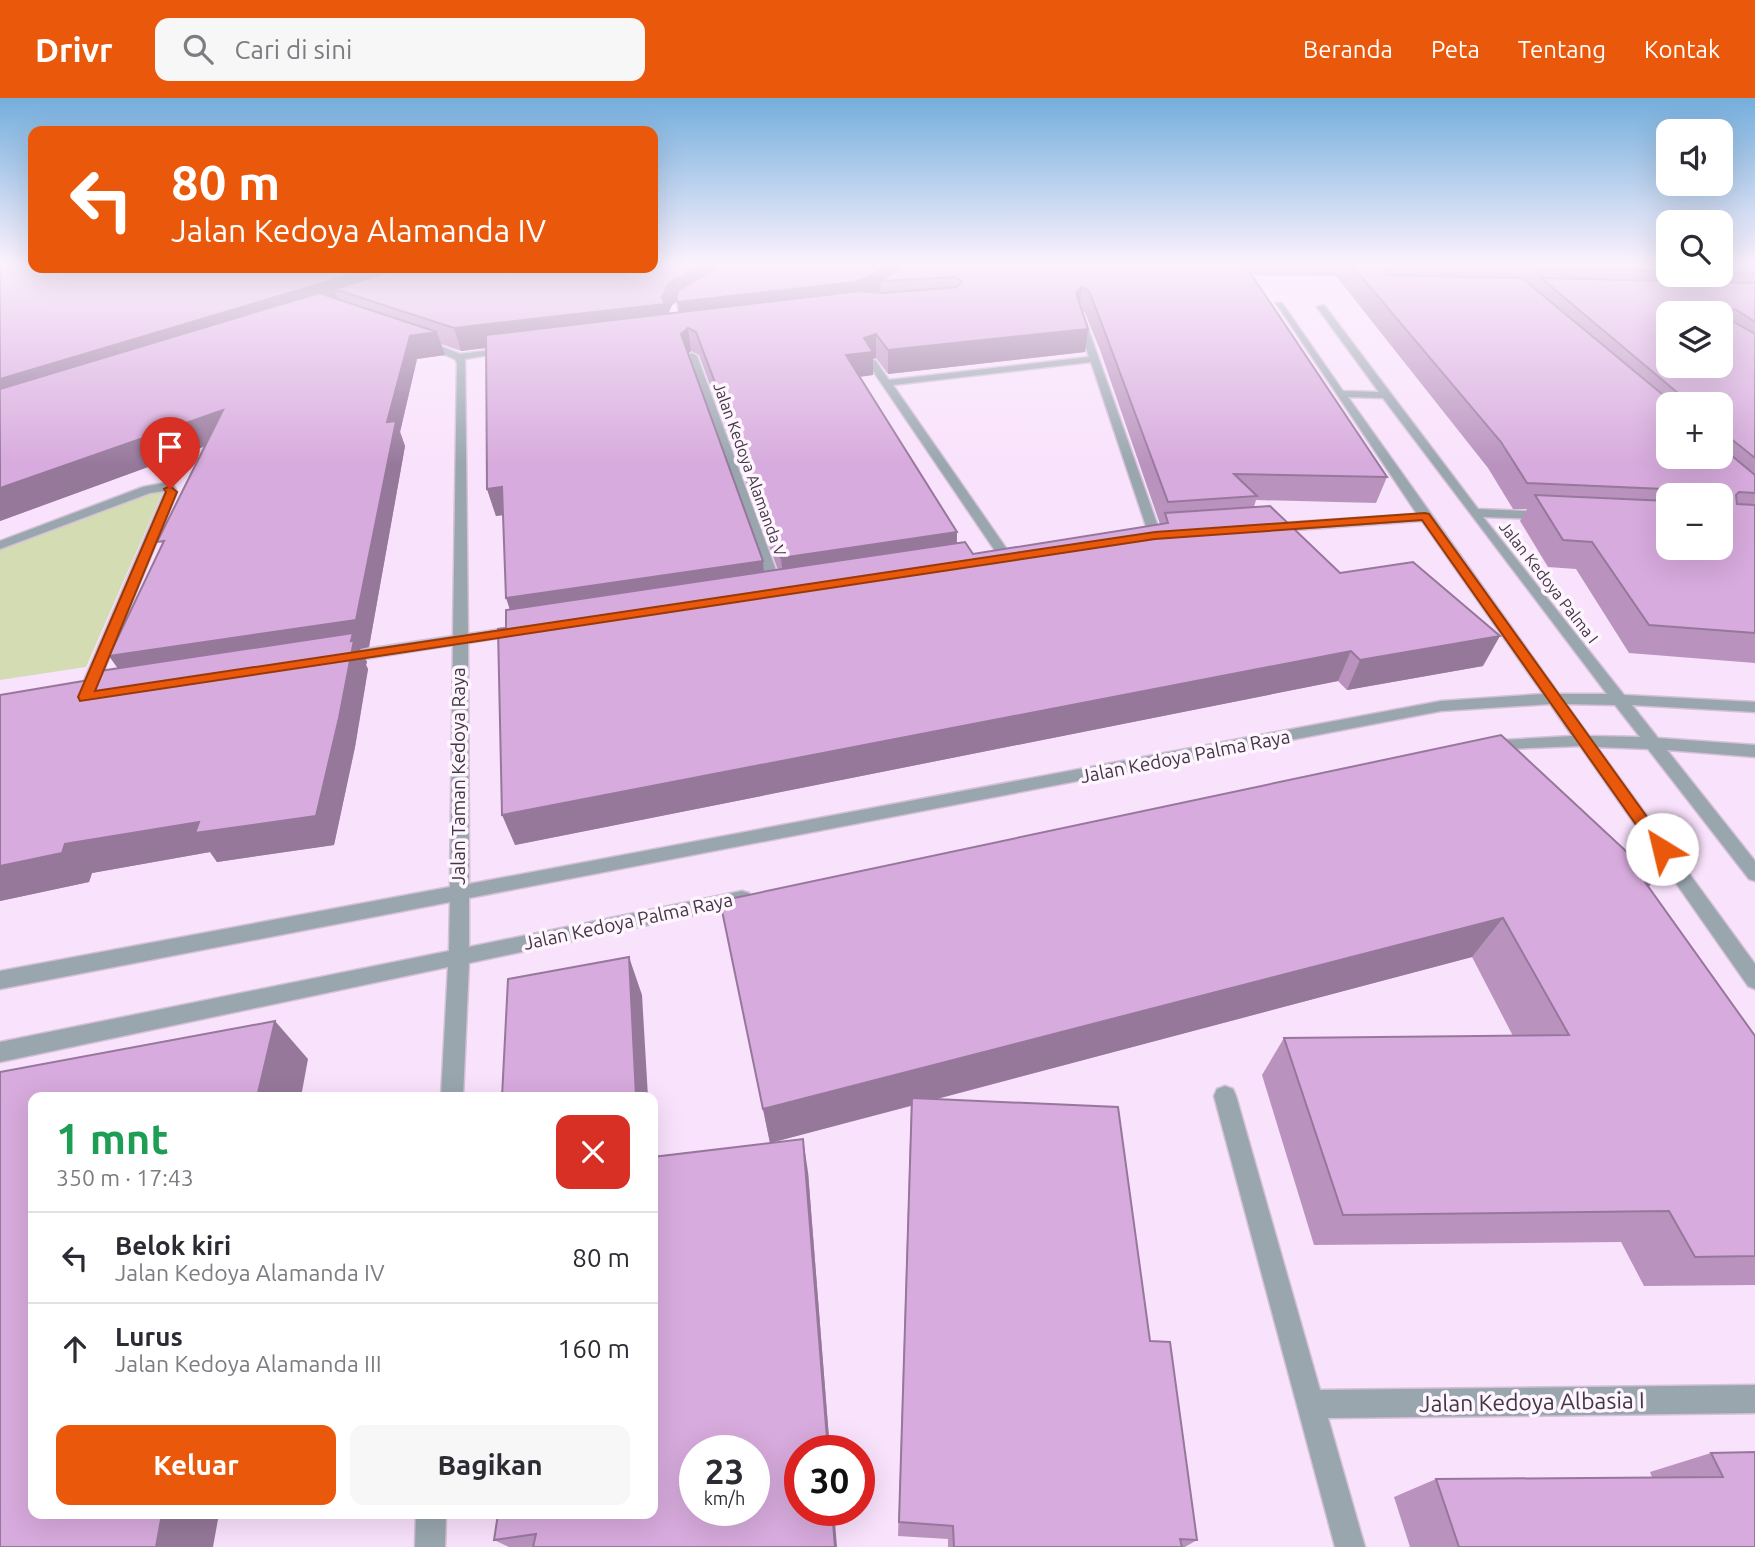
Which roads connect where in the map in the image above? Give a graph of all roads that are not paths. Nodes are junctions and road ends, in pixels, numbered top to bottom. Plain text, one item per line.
1 (1085, 330) edge
2 (1296, 330) edge
3 (1338, 330) edge
4 (410, 337) edge
5 (522, 349) edge
6 (692, 356) edge
7 (1095, 359) junction
8 (872, 362) edge
9 (461, 364) junction
10 (887, 383) junction
11 (1340, 394) junction
12 (1387, 396) junction
13 (1474, 513) junction
14 (1562, 516) edge
15 (1425, 517) junction
16 (1250, 529) edge
17 (1155, 536) edge
18 (0, 545) edge
19 (1007, 558) edge
20 (777, 592) edge
21 (533, 629) edge
22 (458, 640) junction
23 (320, 661) edge
24 (86, 697) edge
25 (1553, 697) junction
26 (1618, 699) junction
27 (1755, 707) edge
28 (1584, 740) junction
29 (1653, 744) junction
30 (1464, 749) edge
31 (1755, 751) edge
32 (1755, 874) edge
33 (458, 895) junction
34 (758, 895) edge
35 (459, 956) junction
36 (0, 980) edge
37 (1755, 980) edge
38 (0, 1052) edge
39 (452, 1092) edge
40 (1225, 1096) dead end
41 (1755, 1399) edge
42 (1310, 1404) junction
43 (431, 1519) edge
44 (430, 1547) edge
45 (1350, 1547) edge

1 - 7 street
2 - 11 street
3 - 12 street, Jalan Kedoya Palma I
4 - 9 street
5 - 9 street
6 - 20 street, Jalan Kedoya Alamanda V
7 - 10 street
7 - 17 street
8 - 10 street
9 - 22 street, Jalan Taman Kedoya Raya
10 - 19 street
11 - 12 street
11 - 15 street
12 - 13 street, Jalan Kedoya Palma I
13 - 14 street
13 - 26 street, Jalan Kedoya Palma I
15 - 16 street
15 - 25 street
18 - 24 street
21 - 22 street
22 - 23 street
22 - 33 street, Jalan Taman Kedoya Raya
25 - 26 street, Jalan Kedoya Palma Raya
25 - 28 street
25 - 33 street, Jalan Kedoya Palma Raya
26 - 27 street, Jalan Kedoya Palma Raya
26 - 29 street, Jalan Kedoya Palma I
28 - 29 street
28 - 30 street
28 - 37 street
29 - 31 street
29 - 32 street, Jalan Kedoya Palma I
33 - 35 street, Jalan Taman Kedoya Raya
33 - 36 street, Jalan Kedoya Palma Raya
34 - 35 street, Jalan Kedoya Palma Raya
35 - 38 street, Jalan Kedoya Palma Raya
35 - 39 street, Jalan Taman Kedoya Raya
40 - 42 street
41 - 42 street, Jalan Kedoya Albasia I
42 - 45 street
43 - 44 street

